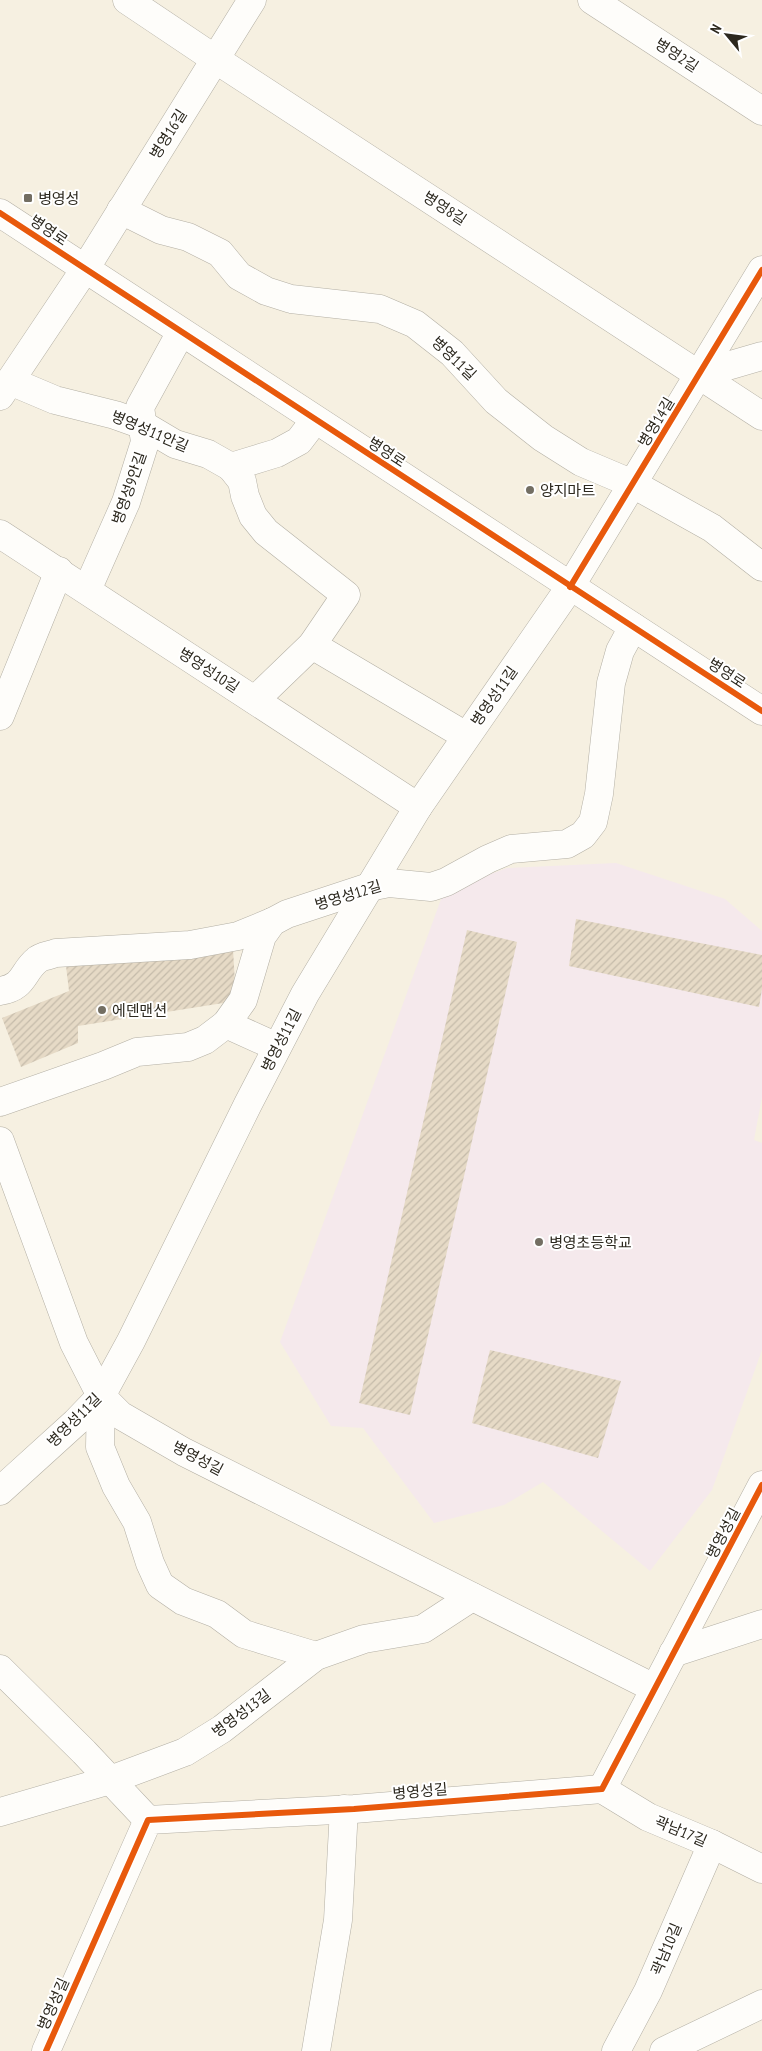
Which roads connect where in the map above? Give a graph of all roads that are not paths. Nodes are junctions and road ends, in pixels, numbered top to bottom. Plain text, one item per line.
1 (128, 0) edge
2 (252, 0) edge
3 (592, 0) edge
4 (214, 59) junction
5 (762, 111) edge
6 (121, 210) junction
7 (0, 213) edge
8 (85, 269) junction
9 (762, 270) edge
10 (181, 332) junction
11 (762, 356) edge
12 (700, 374) junction
13 (5, 388) edge
14 (762, 416) edge
15 (315, 420) junction
16 (142, 425) junction
17 (232, 467) junction
18 (632, 484) junction
19 (0, 534) edge
20 (762, 567) edge
21 (59, 571) junction
22 (570, 587) junction
23 (88, 590) junction
24 (633, 627) junction
25 (312, 645) junction
26 (255, 700) junction
27 (762, 711) edge
28 (0, 716) edge
29 (466, 736) junction
30 (418, 807) junction
31 (370, 887) junction
32 (272, 922) junction
33 (0, 991) edge
34 (226, 1024) junction
35 (277, 1047) junction
36 (0, 1102) edge
37 (0, 1141) edge
38 (101, 1396) junction
39 (762, 1485) edge
40 (0, 1491) edge
41 (472, 1597) junction
42 (762, 1624) edge
43 (673, 1653) junction
44 (316, 1656) junction
45 (0, 1669) edge
46 (654, 1688) junction
47 (110, 1780) junction
48 (602, 1789) junction
49 (344, 1809) junction
50 (0, 1812) edge
51 (148, 1820) junction
52 (712, 1844) junction
53 (762, 1869) edge
54 (762, 2004) edge
55 (46, 2051) edge
56 (316, 2051) edge
57 (616, 2051) edge
58 (664, 2051) edge

1 - 4 street, 병영8길
2 - 4 street, 병영16길
3 - 5 street, 병영2길
4 - 6 street, 병영16길
4 - 12 street, 병영8길
6 - 8 street, 병영16길
6 - 18 street, 병영11길
7 - 8 street, 병영로
8 - 10 street, 병영로
8 - 13 street, 병영16길
9 - 12 street, 병영14길
10 - 15 street, 병영로
10 - 16 street, 병영성9안길
11 - 12 street
12 - 14 street, 병영8길
12 - 18 street, 병영14길
13 - 16 street, 병영성11안길
15 - 17 street
15 - 22 street, 병영로
16 - 17 street, 병영성11안길
16 - 23 street, 병영성9안길
17 - 25 street
18 - 20 street, 병영11길
18 - 22 street, 병영14길
19 - 21 street, 병영성10길
21 - 23 street, 병영성10길
21 - 28 street
22 - 24 street, 병영로
22 - 29 street, 병영성11길
23 - 26 street, 병영성10길
24 - 27 street, 병영로
24 - 31 street, 병영성12길
25 - 26 street
25 - 29 street
26 - 30 street, 병영성10길
29 - 30 street, 병영성11길
30 - 31 street, 병영성11길
31 - 32 street, 병영성12길
31 - 35 street, 병영성11길
32 - 33 street, 병영성12길
32 - 34 street
34 - 35 street
34 - 36 street
35 - 38 street, 병영성11길
37 - 38 street, 병영성길
38 - 40 street, 병영성11길
38 - 41 street, 병영성길
38 - 44 street
39 - 43 street, 병영성길
41 - 44 street, 병영성13길
41 - 46 street, 병영성길
42 - 43 street
43 - 46 street, 병영성길
44 - 47 street, 병영성13길
45 - 47 street
46 - 48 street, 병영성길
47 - 50 street, 병영성13길
47 - 51 street
48 - 49 street, 병영성길
48 - 52 street, 곽남17길
49 - 51 street, 병영성길
49 - 56 street
51 - 55 street, 병영성길
52 - 53 street, 곽남17길
52 - 57 street, 곽남10길
54 - 58 street

